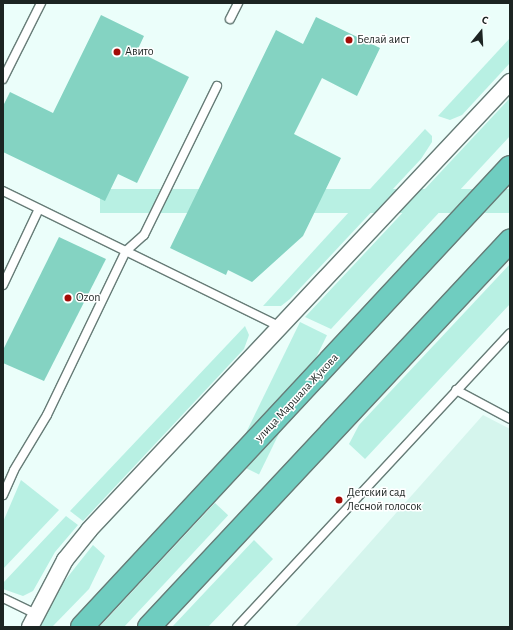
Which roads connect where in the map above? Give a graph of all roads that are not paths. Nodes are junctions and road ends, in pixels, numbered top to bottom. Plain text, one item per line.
1 (41, 3) edge
2 (238, 3) edge
3 (230, 19) dead end
4 (3, 79) edge
5 (510, 82) edge
6 (217, 86) dead end
7 (510, 167) edge
8 (3, 190) edge
9 (39, 209) junction
10 (510, 241) edge
11 (126, 251) junction
12 (3, 285) edge
13 (280, 327) junction
14 (510, 333) edge
15 (456, 390) junction
16 (510, 418) edge
17 (3, 495) edge
18 (3, 598) edge
19 (33, 621) edge
20 (82, 627) edge
21 (149, 627) edge
22 (237, 627) edge

1 - 4 lane
2 - 3 lane
5 - 13 street
6 - 11 lane
7 - 20 main road, улица Маршала Жукова
8 - 9 lane
9 - 11 lane
9 - 12 lane
10 - 21 main road
11 - 13 lane
11 - 17 lane
13 - 19 street
14 - 15 lane
15 - 16 lane
15 - 22 lane
18 - 19 lane

